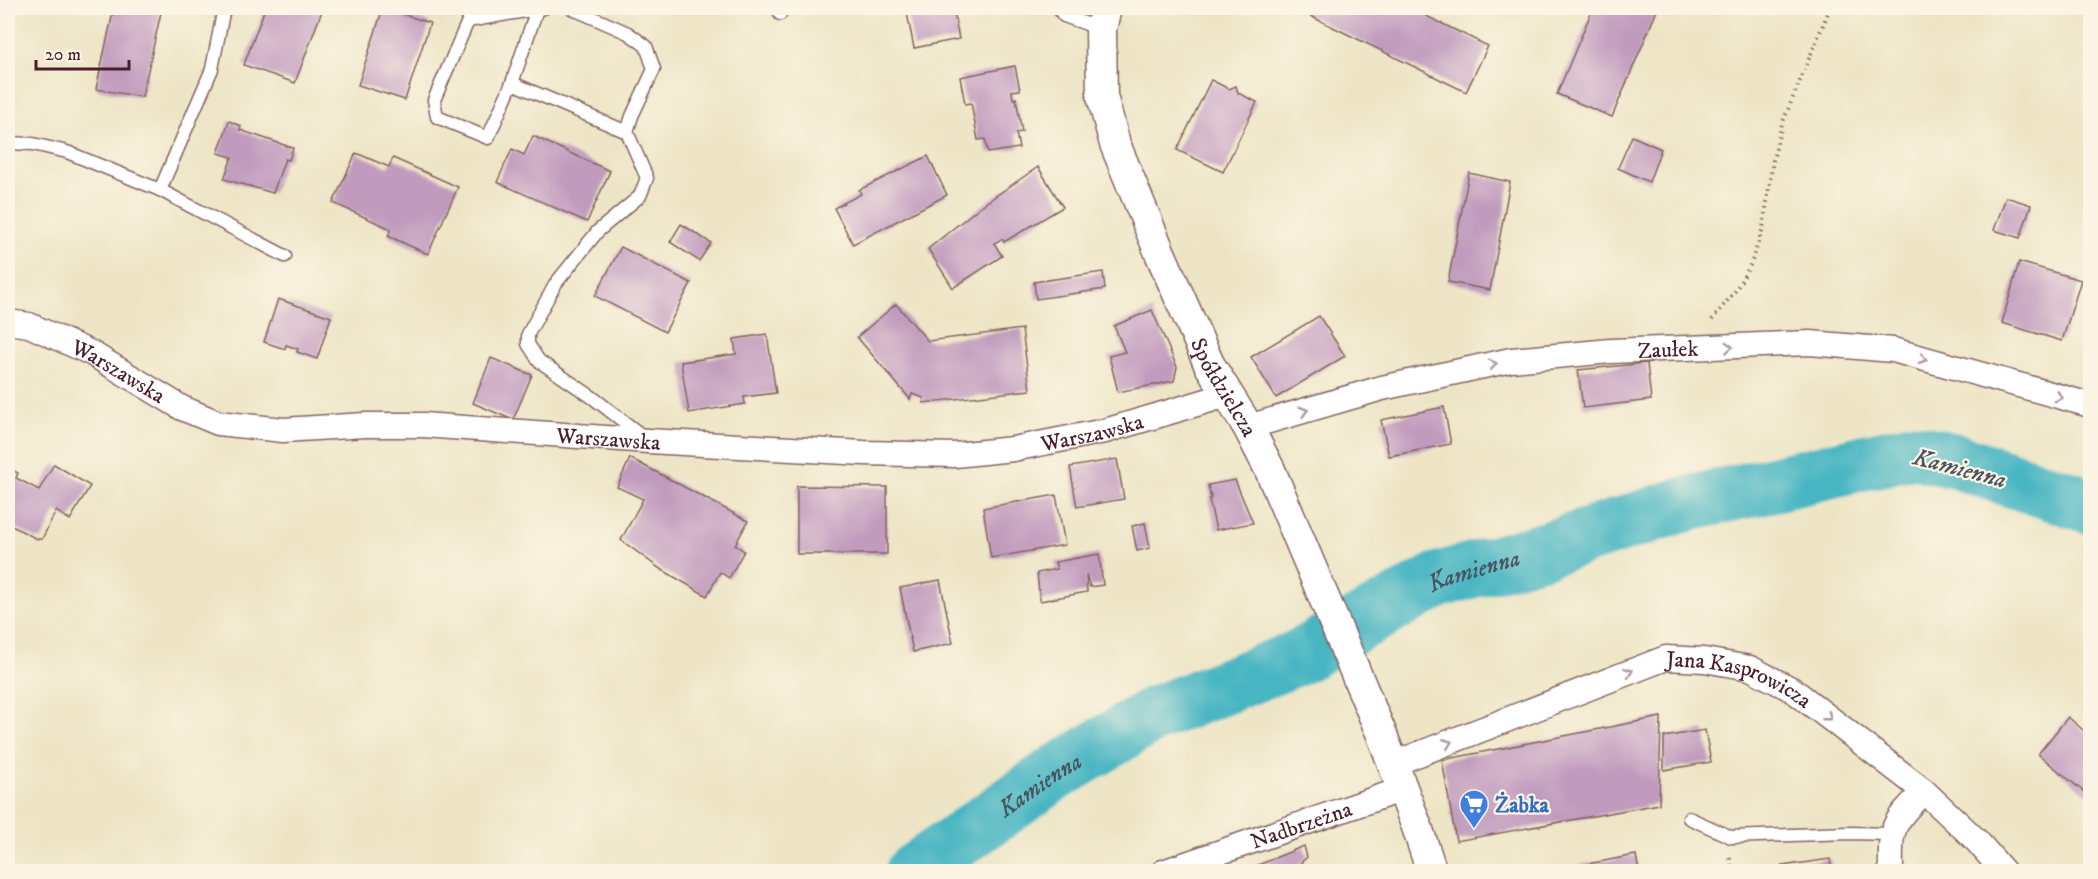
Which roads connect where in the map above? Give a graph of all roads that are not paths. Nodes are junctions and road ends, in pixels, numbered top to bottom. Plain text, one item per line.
1 (224, 8) edge
2 (540, 8) edge
3 (571, 8) edge
4 (1058, 8) edge
5 (1103, 18) edge
6 (512, 83) junction
7 (627, 132) junction
8 (8, 143) edge
9 (160, 190) junction
10 (285, 256) dead end
11 (8, 321) edge
12 (1227, 395) junction
13 (2091, 405) edge
14 (1248, 427) junction
15 (648, 441) junction
16 (1398, 776) junction
17 (1924, 791) junction
18 (1689, 818) dead end
19 (1892, 834) junction
20 (1163, 872) edge
21 (1432, 872) edge
22 (1891, 872) edge
23 (2004, 872) edge

1 - 9 lane
2 - 6 lane
2 - 6 lane
3 - 7 lane
4 - 5 lane, Spółdzielcza
5 - 12 street, Spółdzielcza
6 - 7 lane
7 - 15 lane
8 - 9 lane
9 - 10 lane
11 - 15 street, Warszawska
12 - 14 street, Spółdzielcza
12 - 15 street, Warszawska
14 -> 13 street, Zaułek
14 - 16 street, Spółdzielcza
16 -> 17 street, Jana Kasprowicza
16 - 20 street, Nadbrzeżna
16 - 21 street, Spółdzielcza
17 - 19 street
17 - 23 street, Jana Kasprowicza
18 - 19 lane
19 - 22 street

